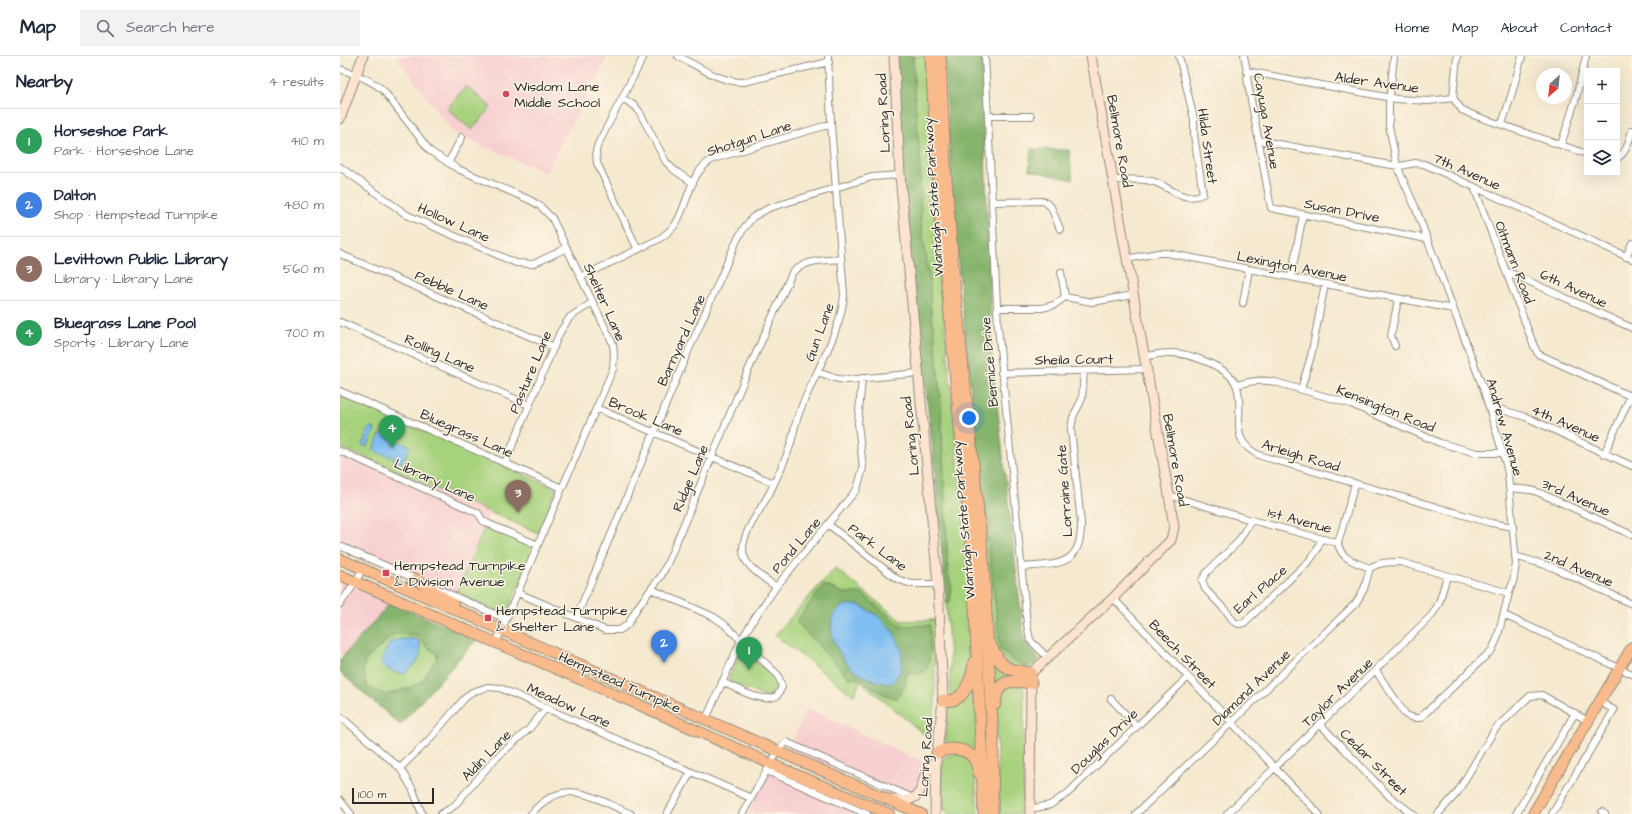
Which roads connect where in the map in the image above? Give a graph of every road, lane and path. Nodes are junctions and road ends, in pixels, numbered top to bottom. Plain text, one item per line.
1 (363, 56) edge
2 (644, 56) edge
3 (678, 56) edge
4 (894, 56) edge
5 (931, 56) edge
6 (940, 56) edge
7 (985, 56) edge
8 (1091, 56) edge
9 (1179, 56) edge
10 (1244, 56) edge
11 (1394, 56) edge
12 (1457, 56) edge
13 (1522, 56) edge
14 (1586, 56) edge
15 (829, 59) edge
16 (340, 69) edge
17 (1246, 71) junction
18 (356, 75) junction
19 (622, 98) junction
20 (1390, 98) junction
21 (1453, 98) junction
22 (988, 116) junction
23 (1031, 116) dead end
24 (340, 119) edge
25 (831, 124) junction
26 (1502, 124) junction
27 (1632, 130) edge
28 (462, 137) dead end
29 (1258, 140) junction
30 (1561, 145) junction
31 (1584, 153) edge
32 (1620, 155) edge
33 (448, 164) junction
34 (1398, 166) junction
35 (340, 167) edge
36 (900, 175) junction
37 (1113, 180) junction
38 (693, 183) junction
39 (1474, 187) junction
40 (835, 188) junction
41 (1267, 190) joint
42 (992, 202) junction
43 (1303, 215) junction
44 (1060, 229) dead end
45 (1427, 239) junction
46 (1632, 243) edge
47 (567, 248) junction
48 (638, 250) junction
49 (340, 254) edge
50 (1629, 258) edge
51 (841, 259) junction
52 (1126, 259) junction
53 (1249, 269) junction
54 (1506, 271) junction
55 (1061, 272) dead end
56 (581, 277) junction
57 (1291, 278) junction
58 (1325, 284) junction
59 (1133, 295) junction
60 (1065, 297) junction
61 (1398, 299) junction
62 (593, 302) junction
63 (1243, 303) dead end
64 (997, 308) junction
65 (1453, 309) junction
66 (340, 322) edge
67 (1632, 328) edge
68 (1395, 346) dead end
69 (554, 347) junction
70 (1144, 357) junction
71 (1146, 370) junction
72 (1084, 371) junction
73 (817, 372) junction
74 (918, 373) junction
75 (1001, 373) junction
76 (862, 378) junction
77 (1237, 385) junction
78 (1301, 389) junction
79 (340, 391) edge
80 (1631, 396) edge
81 (529, 405) junction
82 (1489, 406) junction
83 (596, 408) junction
84 (654, 432) junction
85 (340, 451) edge
86 (1502, 453) junction
87 (1604, 454) junction
88 (712, 457) junction
89 (505, 463) junction
90 (1632, 466) edge
91 (774, 483) junction
92 (1355, 484) junction
93 (562, 488) junction
94 (1509, 488) junction
95 (1169, 495) junction
96 (1251, 520) junction
97 (829, 525) junction
98 (1513, 527) junction
99 (1632, 535) edge
100 (1321, 539) junction
101 (1338, 543) junction
102 (340, 546) edge
103 (538, 546) junction
104 (340, 556) edge
105 (1515, 556) junction
106 (340, 559) edge
107 (1022, 567) junction
108 (360, 568) junction
109 (1370, 568) junction
110 (340, 575) edge
111 (1447, 576) junction
112 (416, 579) junction
113 (356, 582) junction
114 (938, 584) junction
115 (776, 587) junction
116 (651, 589) junction
117 (518, 593) junction
118 (1509, 593) junction
119 (1113, 598) junction
120 (340, 604) edge
121 (1632, 604) edge
122 (1504, 615) junction
123 (576, 618) junction
124 (506, 619) junction
125 (478, 620) junction
126 (501, 630) junction
127 (982, 638) junction
128 (742, 640) junction
129 (496, 643) junction
130 (1632, 647) edge
131 (1048, 658) junction
132 (1620, 668) junction
133 (1376, 671) junction
134 (1632, 674) edge
135 (1188, 677) junction
136 (1031, 678) junction
137 (722, 682) junction
138 (1111, 699) dead end
139 (943, 700) junction
140 (1600, 702) junction
141 (546, 708) junction
142 (1575, 714) junction
143 (340, 716) edge
144 (706, 719) junction
145 (1588, 721) junction
146 (1232, 722) junction
147 (1320, 724) junction
148 (1136, 726) junction
149 (993, 740) junction
150 (778, 751) junction
151 (937, 757) junction
152 (769, 767) junction
153 (400, 768) junction
154 (1275, 768) junction
155 (691, 772) junction
156 (983, 783) junction
157 (751, 798) junction
158 (914, 798) junction
159 (340, 800) edge
160 (888, 800) junction
161 (1030, 812) edge
162 (1230, 813) edge
163 (351, 814) edge
164 (422, 814) edge
165 (440, 814) edge
166 (530, 814) edge
167 (631, 814) edge
168 (667, 814) edge
169 (742, 814) edge
170 (867, 814) edge
171 (887, 814) edge
172 (921, 814) edge
173 (935, 814) edge
174 (984, 814) edge
175 (992, 814) edge
176 (1136, 814) edge
177 (1319, 814) edge
178 (1413, 814) edge
179 (1438, 814) edge
180 (1516, 814) edge
181 (1533, 814) edge
182 (1552, 814) edge

1 - 18 street
2 - 19 street
3 - 15 street
4 - 36 street, Loring Road
5 - 127 highway, Wantagh State Parkway
6 - 127 highway, Wantagh State Parkway
7 - 22 street, Bernice Drive
8 - 37 street, Bellmore Road
9 - 37 street, Hilda Street
10 - 17 street, Cayuga Avenue
11 - 20 street, Andrew Avenue
12 - 21 street
13 - 26 street
14 - 30 street
15 - 25 street, Gun Lane
16 - 18 street, Shelter Lane
17 - 20 street, Alder Avenue
17 - 29 street, Cayuga Avenue
18 - 24 street
18 - 33 street, Shelter Lane
19 - 38 street
19 - 48 street
20 - 21 street, Alder Avenue
20 - 34 street, Andrew Avenue
21 - 26 street
22 - 23 street
22 - 42 street, Bernice Drive
25 - 38 street, Shotgun Lane
25 - 40 street, Gun Lane
26 - 30 street
27 - 32 street
28 - 33 street
29 - 34 street, 7th Avenue
29 - 41 street, Cayuga Avenue
30 - 31 street
33 - 47 street, Shelter Lane
34 - 39 street, 7th Avenue
34 - 45 street, Andrew Avenue
35 - 47 street, Hollow Lane
36 - 40 street, Barnyard Lane
36 - 74 street, Loring Road
37 - 52 street, Bellmore Road
38 - 48 street, Shotgun Lane
39 - 50 street, 7th Avenue
39 - 54 street, Oltmann Road
40 - 51 street, Gun Lane
40 - 84 street, Barnyard Lane
41 - 43 street, Susan Drive
42 - 44 street
42 - 64 street, Bernice Drive
43 - 45 street, Susan Drive
43 - 57 street
45 - 65 street, Andrew Avenue
46 - 50 street
47 - 56 street, Shelter Lane
48 - 56 street, Shotgun Lane
49 - 69 street, Pebble Lane
51 - 73 street, Gun Lane
51 - 88 street, Ridge Lane
52 - 53 street, Lexington Avenue
52 - 59 street, Bellmore Road
53 - 57 street, Lexington Avenue
53 - 63 street
54 - 67 street, 6th Avenue
54 - 80 street, Oltmann Road
55 - 60 street
56 - 62 street, Shelter Lane
57 - 58 street, Lexington Avenue
58 - 61 street, Lexington Avenue
58 - 78 street
59 - 60 street
59 - 70 street, Bellmore Road
60 - 64 street
61 - 65 street, Lexington Avenue
61 - 68 street
62 - 69 street, Pasture Lane
62 - 83 street, Shelter Lane
64 - 75 street, Bernice Drive
65 - 82 street, Andrew Avenue
66 - 81 street, Rolling Lane
69 - 81 street, Pasture Lane
70 - 71 street, Bellmore Road
70 - 77 street
71 - 72 street, Sheila Court
71 - 95 street, Bellmore Road
72 - 75 street, Sheila Court
72 - 107 street, Lorraine Gate
73 - 76 street
73 - 91 street, Gun Lane
74 - 76 street
74 - 114 street, Loring Road
75 - 107 street, Bernice Drive
76 - 97 street, Pond Lane
77 - 78 street, Kensington Road
77 - 92 street, Arleigh Road
78 - 86 street, Kensington Road
79 - 89 street, Bluegrass Lane
80 - 87 street
81 - 89 street, Pasture Lane
82 - 86 street, Andrew Avenue
82 - 87 street, 4th Avenue
83 - 84 street, Brook Lane
83 - 93 street, Shelter Lane
84 - 88 street, Brook Lane
84 - 123 street, Barnyard Lane
85 - 103 street, Library Lane
86 - 94 street, Andrew Avenue
87 - 90 street, 4th Avenue
88 - 91 street, Brook Lane
88 - 116 street, Ridge Lane
89 - 93 street, Bluegrass Lane
91 - 115 street, Gun Lane
92 - 98 street, Arleigh Road
92 - 101 street
93 - 103 street, Shelter Lane
94 - 98 street, Andrew Avenue
94 - 99 street, 3rd Avenue
95 - 96 street, 1st Avenue
95 - 119 street, Bellmore Road
96 - 100 street, 1st Avenue
96 - 100 street, Earl Place
97 - 114 street, Park Lane
97 - 115 street, Pond Lane
98 - 105 street, Andrew Avenue
100 - 101 street, 1st Avenue
101 - 109 street, 1st Avenue
102 - 112 street
103 - 117 street, Shelter Lane
104 - 108 main road
105 - 118 street, Andrew Avenue
105 - 121 street, 2nd Avenue
106 - 108 main road, Hempstead Turnpike
107 - 131 street, Bernice Drive
108 - 113 street
108 - 125 main road, Hempstead Turnpike
109 - 111 street
109 - 146 street, Diamond Avenue
110 - 113 main road, Hempstead Turnpike
111 - 118 street
111 - 133 street, Taylor Avenue
112 - 124 street
112 - 125 main road
113 - 120 street
113 - 129 main road, Hempstead Turnpike
114 - 139 street, Loring Road
115 - 128 street, Pond Lane
116 - 123 street, Ridge Lane
116 - 128 street
117 - 123 street, Ridge Lane
117 - 124 street, Shelter Lane
118 - 122 street, Andrew Avenue
119 - 131 street, Bellmore Road
119 - 135 street, Beech Street
122 - 132 street
122 - 133 street, Andrew Avenue
124 - 126 street, Shelter Lane
125 - 126 main road, Hempstead Turnpike
126 - 129 street, Shelter Lane
126 - 144 main road, Hempstead Turnpike
127 - 136 highway
127 - 139 highway
127 - 149 highway, Wantagh State Parkway
127 - 156 highway, Wantagh State Parkway
128 - 137 street, Pond Lane
128 - 137 street
129 - 152 main road, Hempstead Turnpike
130 - 132 main road
131 - 136 street, Bellmore Road
132 - 134 street
132 - 140 main road
133 - 147 street, Taylor Avenue
135 - 146 street, Beech Street
135 - 148 street, Douglas Drive
136 - 149 highway
136 - 161 street
137 - 144 street, Pond Lane
138 - 148 street
139 - 151 street, Loring Road
140 - 145 main road
140 - 182 street
141 - 153 street, Meadow Lane
141 - 155 street, Meadow Lane
141 - 165 street, Aldin Lane
142 - 145 street
142 - 179 street
142 - 180 street
143 - 153 street
144 - 150 main road, Hempstead Turnpike
145 - 181 main road
146 - 154 street, Beech Street
146 - 176 street, Diamond Avenue
147 - 154 street, Taylor Avenue
147 - 178 street, Cedar Street
148 - 161 street, Douglas Drive
149 - 175 highway, Wantagh State Parkway
150 - 152 street
150 - 158 street
150 - 160 main road, Hempstead Turnpike
151 - 156 highway
151 - 158 street
151 - 173 street, Loring Road
152 - 157 street
152 - 170 street, Hempstead Turnpike
152 - 171 main road, Hempstead Turnpike
153 - 164 street
154 - 162 street, Taylor Avenue
154 - 177 street, Beech Street
155 - 157 street, Meadow Lane
155 - 168 street
156 - 174 highway, Wantagh State Parkway
157 - 169 street
158 - 160 street
159 - 163 street
160 - 172 main road, Hempstead Turnpike
166 - 167 street

